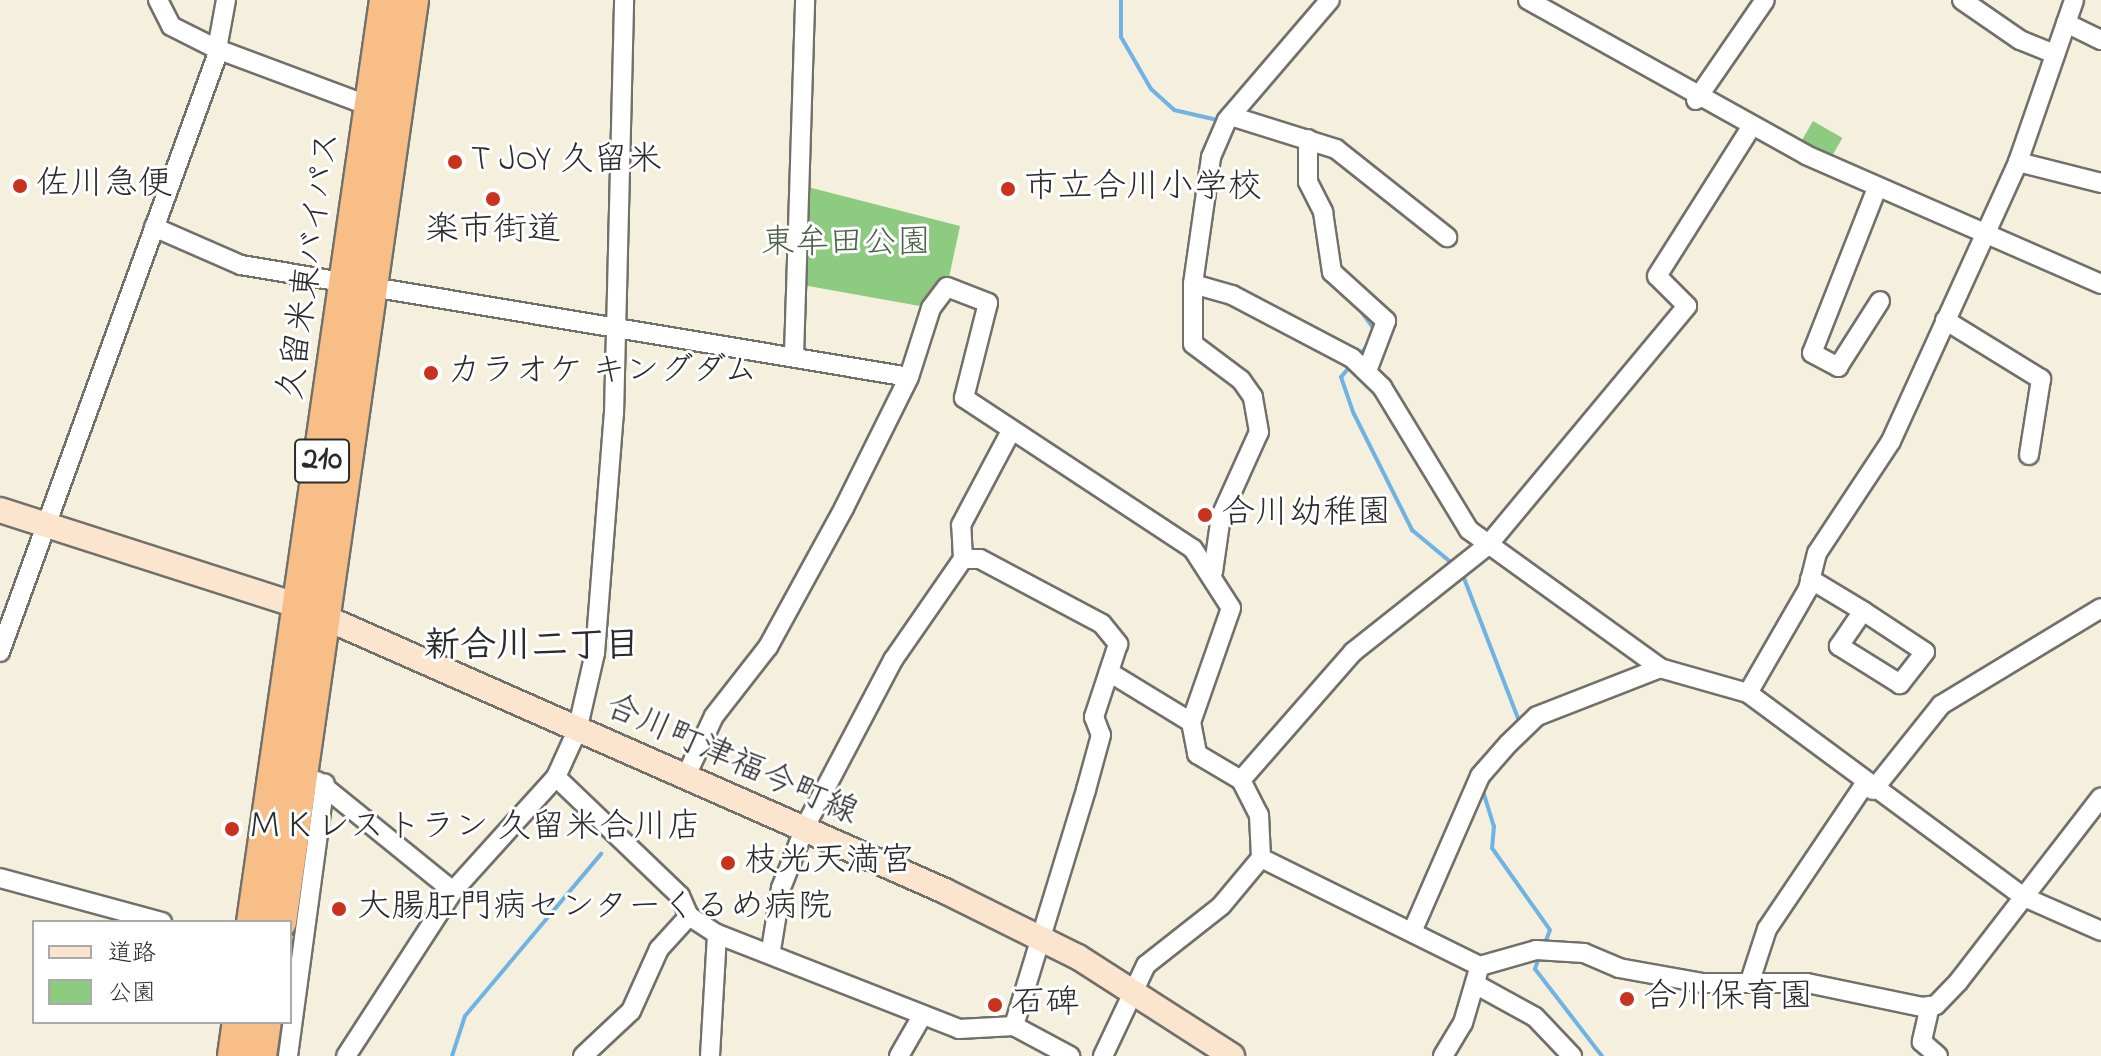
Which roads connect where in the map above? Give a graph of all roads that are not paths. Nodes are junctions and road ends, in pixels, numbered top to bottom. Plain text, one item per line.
1 (158, 0) edge
2 (226, 0) edge
3 (386, 0) edge
4 (412, 0) edge
5 (624, 0) edge
6 (805, 0) edge
7 (1330, 0) edge
8 (1528, 0) edge
9 (1765, 0) edge
10 (1962, 0) edge
11 (2074, 0) edge
12 (2066, 23) junction
13 (2101, 40) edge
14 (218, 50) junction
15 (2055, 54) junction
16 (1696, 100) junction
17 (372, 107) junction
18 (1226, 122) junction
19 (1752, 126) junction
20 (1308, 139) junction
21 (2018, 162) junction
22 (2101, 183) edge
23 (1877, 188) junction
24 (154, 227) junction
25 (1980, 235) junction
26 (1447, 237) dead end
27 (1193, 284) junction
28 (2101, 284) edge
29 (358, 285) junction
30 (1880, 301) dead end
31 (1945, 320) junction
32 (617, 325) junction
33 (794, 355) junction
34 (1367, 371) junction
35 (909, 377) junction
36 (1010, 433) junction
37 (2029, 455) dead end
38 (0, 510) edge
39 (43, 523) junction
40 (1488, 545) junction
41 (963, 559) junction
42 (1213, 572) junction
43 (1810, 579) junction
44 (2101, 608) edge
45 (1863, 611) junction
46 (310, 612) junction
47 (0, 652) edge
48 (1660, 668) junction
49 (1109, 672) junction
50 (1748, 693) junction
51 (1191, 722) junction
52 (577, 731) junction
53 (556, 777) junction
54 (313, 778) junction
55 (685, 778) junction
56 (1241, 780) junction
57 (1868, 788) junction
58 (2101, 797) edge
59 (804, 831) junction
60 (1261, 858) junction
61 (0, 878) edge
62 (453, 891) junction
63 (2024, 897) junction
64 (689, 916) junction
65 (155, 920) edge
66 (253, 920) edge
67 (280, 920) edge
68 (2101, 931) edge
69 (1412, 932) junction
70 (717, 934) junction
71 (1040, 935) junction
72 (771, 950) junction
73 (1477, 975) junction
74 (1750, 981) junction
75 (1134, 991) junction
76 (1930, 1006) junction
77 (292, 1012) edge
78 (922, 1016) junction
79 (239, 1024) edge
80 (265, 1024) edge
81 (291, 1024) edge
82 (1014, 1026) junction
83 (234, 1056) edge
84 (260, 1056) edge
85 (288, 1056) edge
86 (346, 1056) edge
87 (583, 1056) edge
88 (710, 1056) edge
89 (899, 1056) edge
90 (1070, 1056) edge
91 (1103, 1056) edge
92 (1232, 1056) edge
93 (1443, 1056) edge
94 (1572, 1056) edge
95 (1938, 1056) edge

1 - 14 street
2 - 14 street
3 - 17 highway, 久留米東バイパス / 210
4 - 29 highway, 久留米東バイパス / 210
5 - 32 street
6 - 33 street
7 - 18 street
8 - 16 street
9 - 16 street
10 - 15 street
11 - 12 street
12 - 13 street
12 - 15 street
14 - 17 street
14 - 24 street
15 - 21 street
16 - 19 street
17 - 29 highway, 久留米東バイパス / 210
18 - 20 street
18 - 27 street
19 - 23 street
19 - 40 street
20 - 26 street
20 - 34 street
21 - 22 street
21 - 25 street
23 - 25 street
23 - 30 street
24 - 29 street
24 - 39 street
25 - 28 street
25 - 31 street
27 - 34 street
27 - 42 street
29 - 32 street
29 - 46 highway, 久留米東バイパス / 210
31 - 37 street
31 - 43 street
32 - 33 street
32 - 52 street
33 - 35 street
34 - 40 street
35 - 36 street
35 - 55 street
36 - 41 street
36 - 42 street
38 - 39 street, 合川町津福今町線
39 - 46 street, 合川町津福今町線
39 - 47 street
40 - 48 street
40 - 56 street
41 - 49 street
41 - 59 street
42 - 51 street
43 - 45 street
43 - 50 street
44 - 57 street
45 - 45 street
46 - 52 street, 合川町津福今町線
46 - 54 highway, 久留米東バイパス / 210
46 - 66 highway, 久留米東バイパス / 210
48 - 50 street
48 - 69 street
49 - 51 street
49 - 71 street
50 - 57 street
51 - 56 street
52 - 53 street
52 - 55 street, 合川町津福今町線
53 - 62 street
53 - 64 street
54 - 62 street
54 - 67 highway, 久留米東バイパス / 210
54 - 77 street
55 - 59 street, 合川町津福今町線
56 - 60 street
57 - 63 street
57 - 74 street
58 - 63 street
59 - 71 street, 合川町津福今町線
59 - 72 street
60 - 69 street
60 - 75 street
61 - 65 street
62 - 86 street
63 - 68 street
63 - 76 street
64 - 70 street
64 - 87 street
69 - 73 street
70 - 72 street
70 - 88 street
71 - 75 street, 合川町津福今町線
71 - 82 street
72 - 78 street
73 - 74 street
73 - 93 street
73 - 94 street
74 - 76 street
75 - 91 street
75 - 92 street, 合川町津福今町線
76 - 95 street
78 - 82 street
78 - 89 street
79 - 83 highway
80 - 84 highway
81 - 85 street
82 - 90 street

